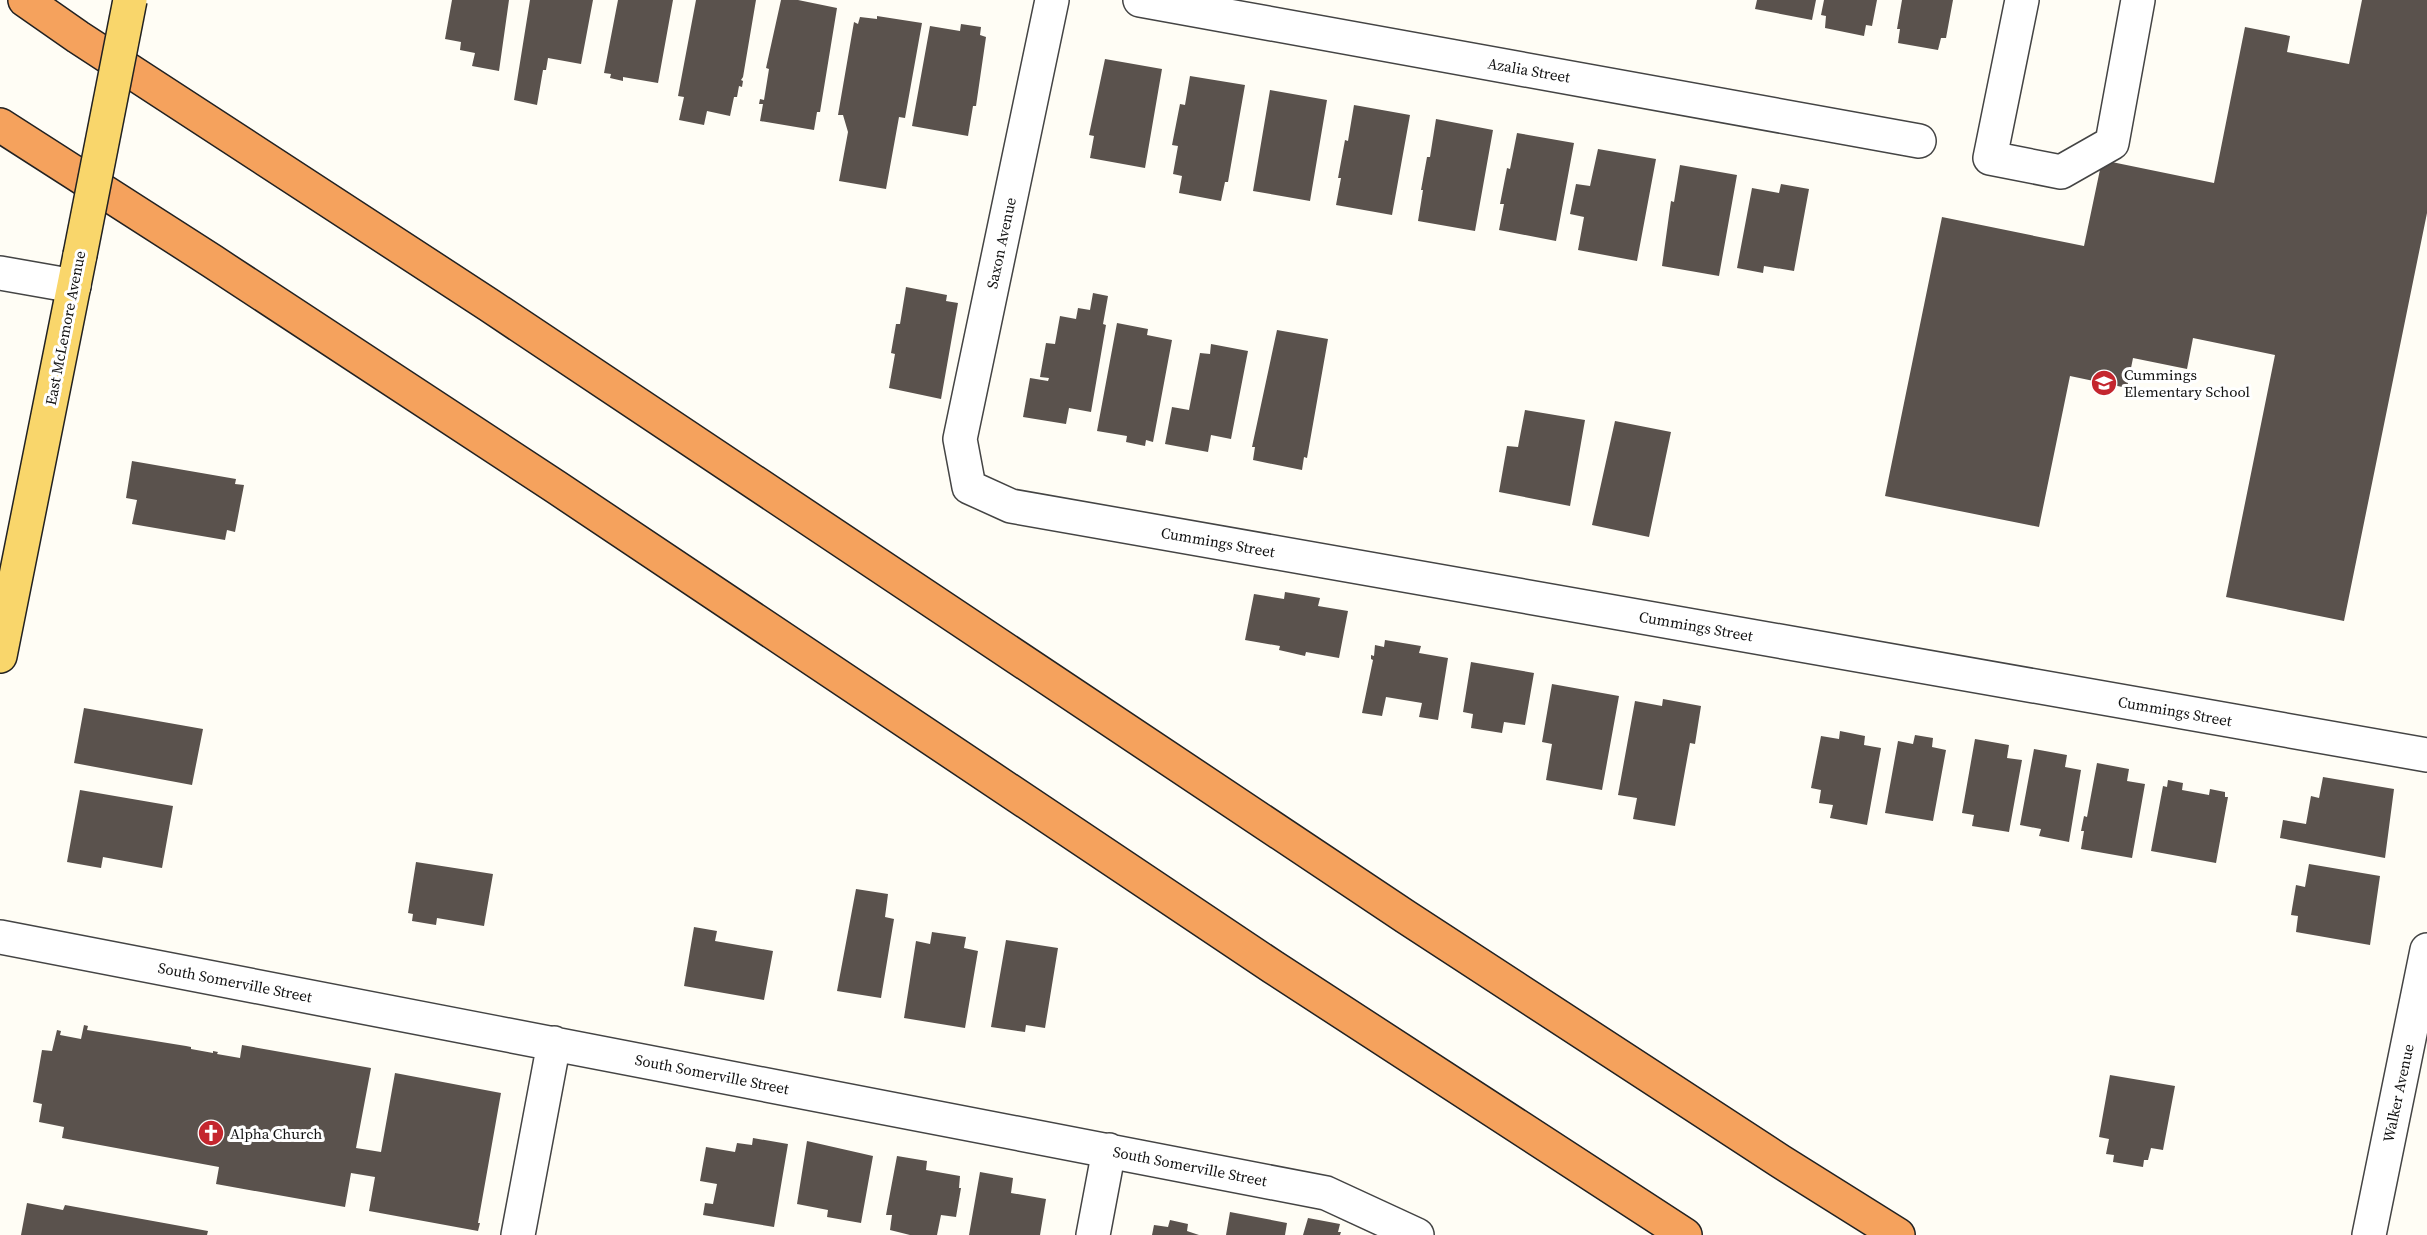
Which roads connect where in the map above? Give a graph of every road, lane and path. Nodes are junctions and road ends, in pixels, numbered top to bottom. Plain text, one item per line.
1 (25, 0) edge
2 (130, 0) edge
3 (1052, 0) edge
4 (1140, 0) edge
5 (2022, 0) edge
6 (2138, 0) edge
7 (0, 125) edge
8 (1919, 141) dead end
9 (77, 270) junction
10 (0, 273) edge
11 (969, 487) joint
12 (4, 614) edge
13 (0, 656) edge
14 (2427, 755) edge
15 (0, 937) edge
16 (2427, 950) edge
17 (554, 1043) junction
18 (1109, 1150) junction
19 (518, 1235) edge
20 (1093, 1235) edge
21 (1418, 1235) edge
22 (1685, 1235) edge
23 (1898, 1235) edge
24 (2369, 1235) edge

1 - 23 highway
2 - 9 main road, East McLemore Avenue, bridge
3 - 11 street, Saxon Avenue
4 - 8 street, Azalia Street
5 - 6 street
7 - 22 highway
9 - 10 street
9 - 12 main road, East McLemore Avenue
11 - 14 street, Cummings Street
12 - 13 main road, East McLemore Avenue
15 - 17 street, South Somerville Street
16 - 24 street, Walker Avenue
17 - 18 street, South Somerville Street
17 - 19 street
18 - 20 street
18 - 21 street, South Somerville Street

